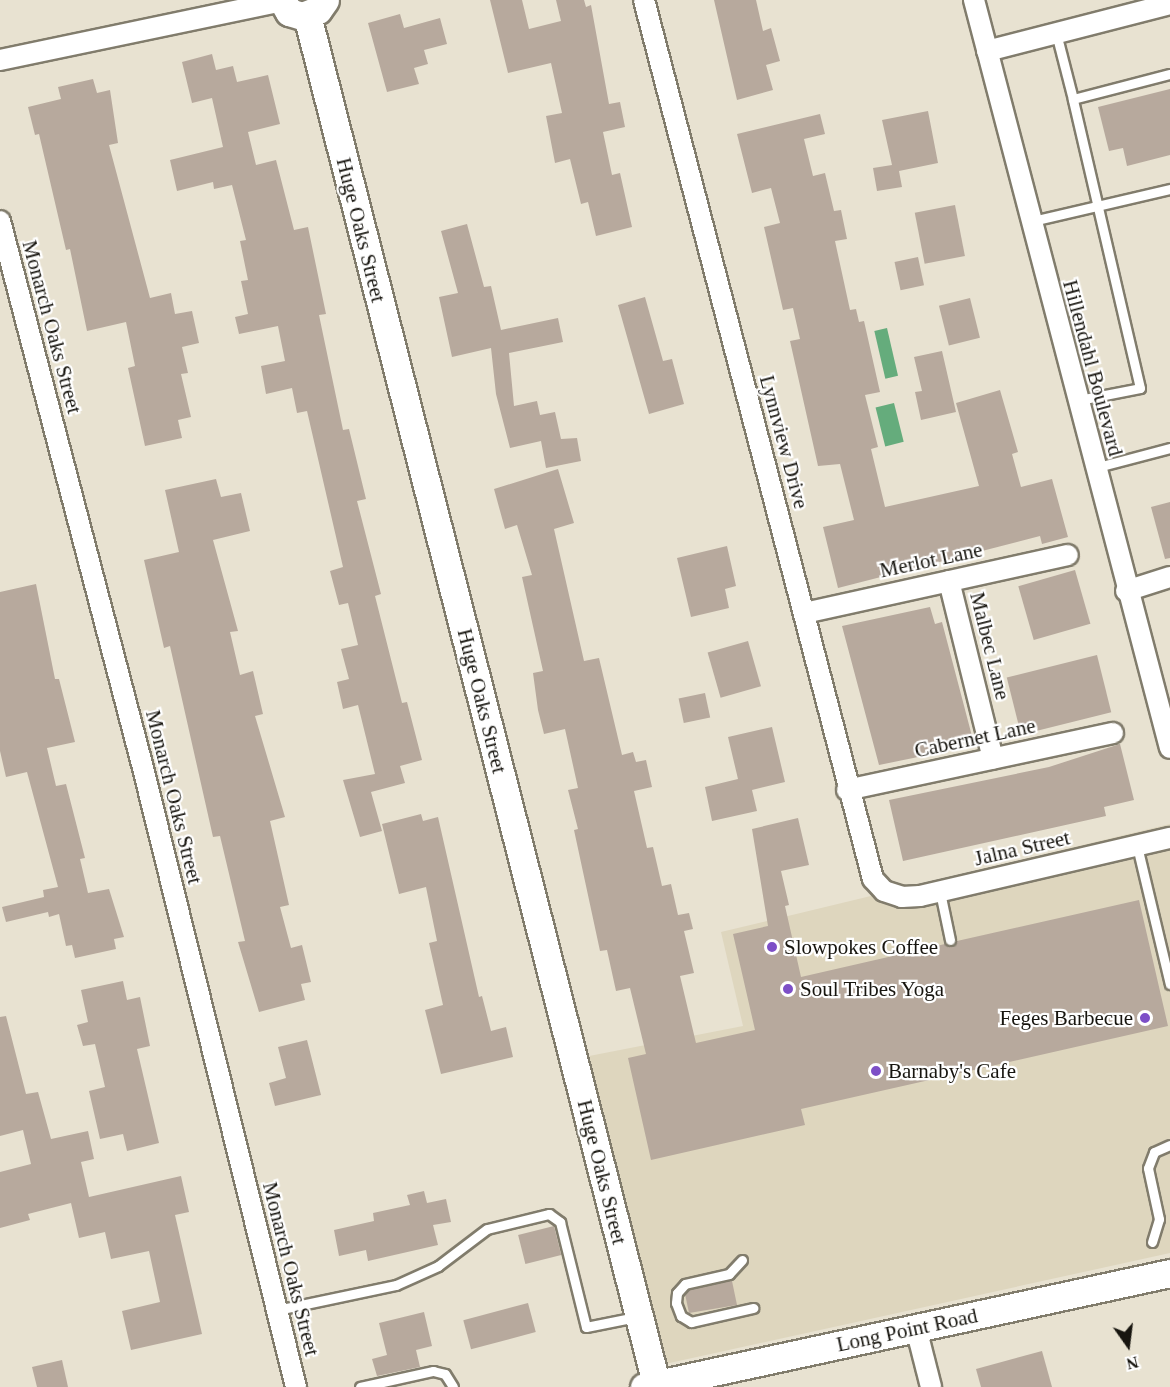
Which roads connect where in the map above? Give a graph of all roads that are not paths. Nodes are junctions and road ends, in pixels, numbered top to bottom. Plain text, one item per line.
1 (283, 0) edge
2 (644, 0) edge
3 (974, 0) edge
4 (1170, 4) edge
5 (316, 8) edge
6 (1056, 33) junction
7 (987, 51) junction
8 (0, 60) edge
9 (1170, 74) edge
10 (1073, 99) junction
11 (1170, 189) edge
12 (1099, 206) junction
13 (0, 220) edge
14 (1030, 222) junction
15 (1076, 400) junction
16 (1170, 448) edge
17 (1094, 468) junction
18 (1068, 555) dead end
19 (1170, 577) edge
20 (949, 581) junction
21 (1126, 591) junction
22 (804, 613) junction
23 (1113, 733) dead end
24 (1170, 748) edge
25 (993, 759) junction
26 (847, 789) junction
27 (1170, 838) edge
28 (1137, 846) junction
29 (884, 891) joint
30 (940, 892) junction
31 (950, 940) dead end
32 (1170, 984) edge
33 (1170, 1145) edge
34 (1152, 1242) dead end
35 (742, 1260) dead end
36 (1170, 1273) edge
37 (753, 1308) dead end
38 (277, 1310) junction
39 (638, 1317) junction
40 (916, 1328) junction
41 (652, 1386) edge
42 (296, 1387) edge
43 (360, 1387) edge
44 (453, 1387) edge
45 (931, 1387) edge

1 - 5 street
1 - 8 street
2 - 22 street, Lynnview Drive
3 - 7 street, Hillendahl Boulevard
4 - 6 street
5 - 39 street, Huge Oaks Street
6 - 7 street
6 - 10 lane
7 - 14 street, Hillendahl Boulevard
9 - 10 lane
10 - 12 lane
11 - 12 lane
12 - 14 lane
12 - 15 lane
13 - 38 street, Monarch Oaks Street
14 - 15 street, Hillendahl Boulevard
15 - 17 street, Hillendahl Boulevard
16 - 17 lane
17 - 21 street, Hillendahl Boulevard
18 - 20 street, Merlot Lane
19 - 21 street
20 - 22 street, Merlot Lane
20 - 25 street, Malbec Lane
21 - 24 street, Hillendahl Boulevard
22 - 26 street, Lynnview Drive
23 - 25 street, Cabernet Lane
25 - 26 street, Cabernet Lane
26 - 29 street, Lynnview Drive
27 - 28 street, Jalna Street
28 - 30 street, Jalna Street
28 - 32 lane
29 - 30 street, Jalna Street
30 - 31 lane
33 - 34 lane
35 - 37 lane
36 - 40 street, Long Point Road
38 - 39 lane
38 - 42 street, Monarch Oaks Street
39 - 41 street, Huge Oaks Street
40 - 41 street, Long Point Road
40 - 45 street
43 - 44 lane

